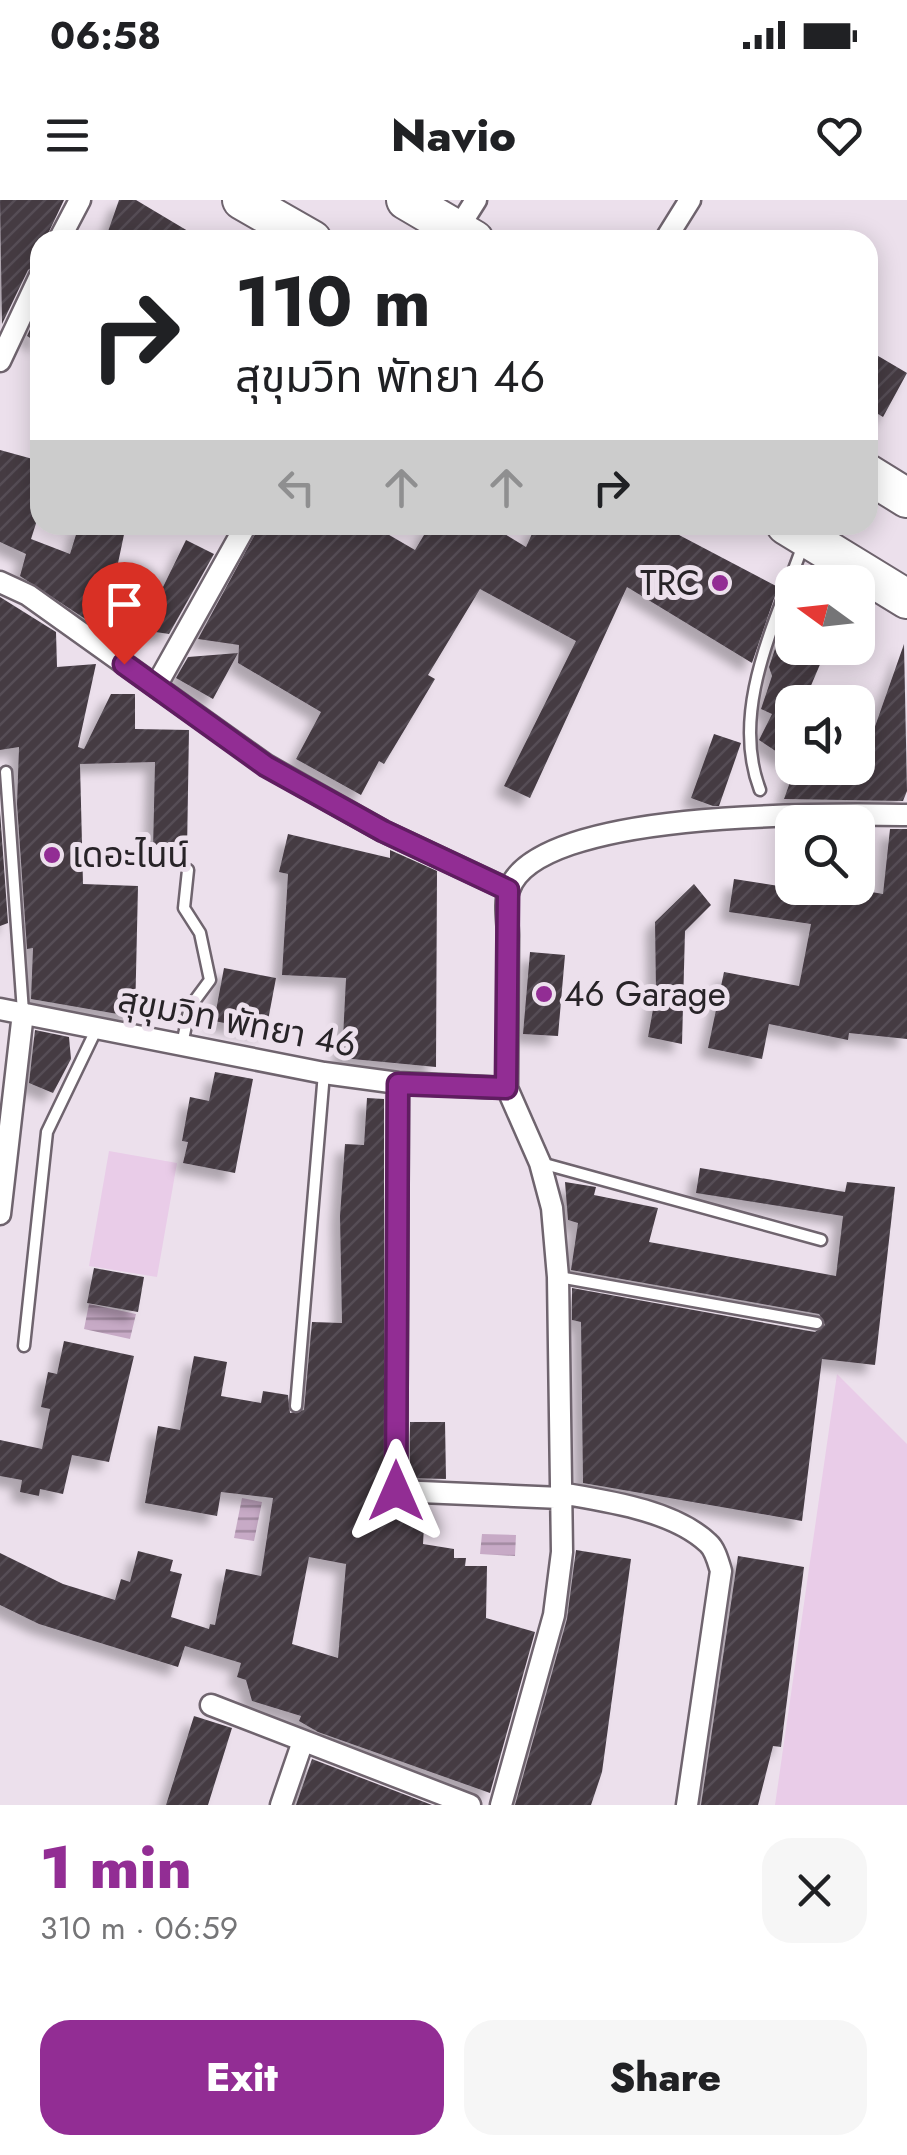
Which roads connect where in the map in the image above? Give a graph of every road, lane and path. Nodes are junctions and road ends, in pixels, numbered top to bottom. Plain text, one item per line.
1 (80, 200) edge
2 (242, 200) edge
3 (406, 200) edge
4 (690, 200) edge
5 (469, 223) edge
6 (64, 230) edge
7 (294, 230) edge
8 (671, 230) edge
9 (30, 297) edge
10 (0, 361) edge
11 (878, 480) edge
12 (907, 498) edge
13 (240, 535) edge
14 (795, 535) edge
15 (803, 535) edge
16 (0, 582) edge
17 (907, 599) edge
18 (156, 686) junction
19 (6, 772) dead end
20 (760, 790) dead end
21 (907, 815) edge
22 (188, 870) dead end
23 (508, 890) junction
24 (0, 1009) edge
25 (23, 1013) junction
26 (98, 1028) junction
27 (182, 1044) junction
28 (324, 1073) junction
29 (398, 1084) junction
30 (506, 1088) junction
31 (540, 1163) junction
32 (0, 1214) edge
33 (821, 1240) dead end
34 (558, 1276) junction
35 (816, 1324) dead end
36 (24, 1346) dead end
37 (296, 1406) dead end
38 (560, 1496) junction
39 (211, 1705) dead end
40 (303, 1741) junction
41 (281, 1805) edge
42 (470, 1805) edge
43 (501, 1805) edge
44 (687, 1805) edge

1 - 6 street
2 - 7 highway
3 - 5 highway
4 - 8 street
9 - 10 street
11 - 12 highway
13 - 18 street
14 - 20 lane
15 - 17 highway
16 - 18 street
18 - 23 street
19 - 25 lane
21 - 23 street
22 - 27 lane
23 - 30 street
24 - 25 street, สุขุมวิท พัทยา 46
25 - 26 street, สุขุมวิท พัทยา 46
25 - 32 street
26 - 27 street, สุขุมวิท พัทยา 46
26 - 36 lane
27 - 28 street, สุขุมวิท พัทยา 46
28 - 29 street, สุขุมวิท พัทยา 46
28 - 37 lane
29 - 30 street, สุขุมวิท พัทยา 46
29 - 38 street
30 - 31 street
31 - 33 lane
31 - 34 street
34 - 35 lane
34 - 38 street
38 - 43 street
38 - 44 street
39 - 40 street
40 - 41 street
40 - 42 street

